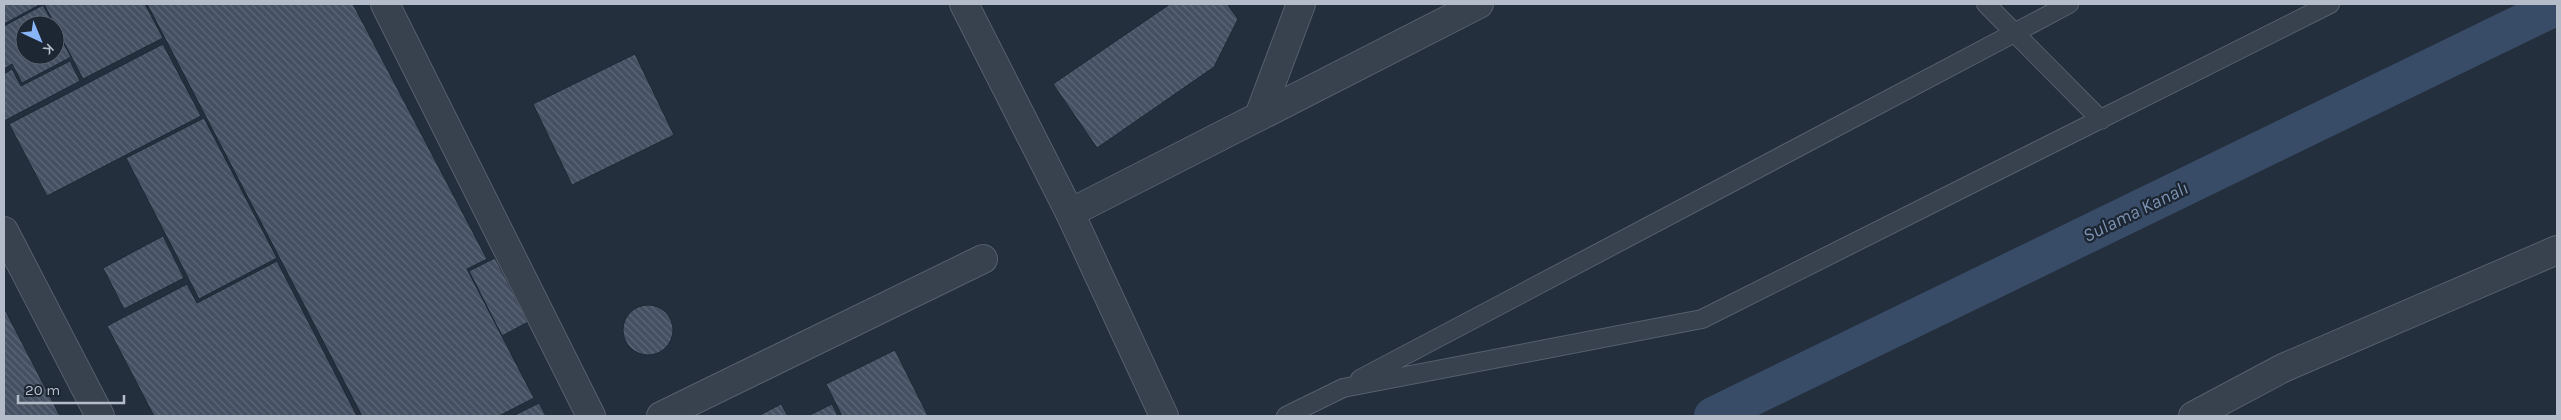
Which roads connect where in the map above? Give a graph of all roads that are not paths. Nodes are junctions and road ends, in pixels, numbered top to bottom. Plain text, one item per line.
1 (385, 4) edge
2 (964, 4) edge
3 (1301, 4) edge
4 (1479, 4) edge
5 (1986, 4) edge
6 (2069, 4) edge
7 (2330, 4) edge
8 (2014, 32) junction
9 (1259, 116) junction
10 (2102, 120) junction
11 (1070, 213) junction
12 (4, 231) edge
13 (2557, 250) edge
14 (984, 259) dead end
15 (1343, 388) junction
16 (100, 416) edge
17 (591, 416) edge
18 (661, 416) edge
19 (1164, 416) edge
20 (1286, 416) edge
21 (2193, 416) edge

1 - 17 street
2 - 11 street
3 - 9 street
4 - 9 street
5 - 8 lane
6 - 8 lane
7 - 10 lane
8 - 10 lane
8 - 15 lane
9 - 11 street
10 - 15 lane
11 - 19 street
12 - 16 street
13 - 21 street
14 - 18 street
15 - 20 lane

